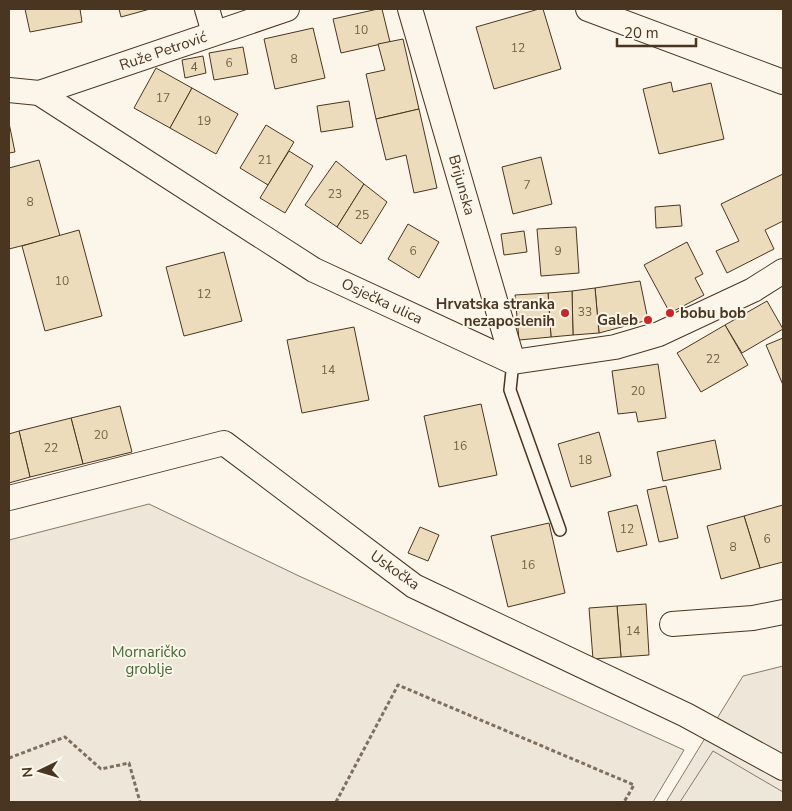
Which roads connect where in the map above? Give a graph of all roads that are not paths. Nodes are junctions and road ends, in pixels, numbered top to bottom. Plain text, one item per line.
1 (206, 9) edge
2 (287, 9) edge
3 (410, 9) edge
4 (588, 9) edge
5 (214, 33) junction
6 (783, 82) edge
7 (9, 90) edge
8 (39, 93) junction
9 (783, 271) edge
10 (513, 362) junction
11 (9, 498) edge
12 (560, 530) dead end
13 (783, 612) edge
14 (672, 624) dead end
15 (783, 768) edge

1 - 5 street
2 - 5 street, Ruže Petrović
3 - 10 street, Brijunska
4 - 6 street
5 - 8 street, Ruže Petrović
7 - 8 street, Osječka ulica
8 - 10 street, Osječka ulica
9 - 10 street
10 - 12 lane
11 - 15 street, Uskočka
13 - 14 street

